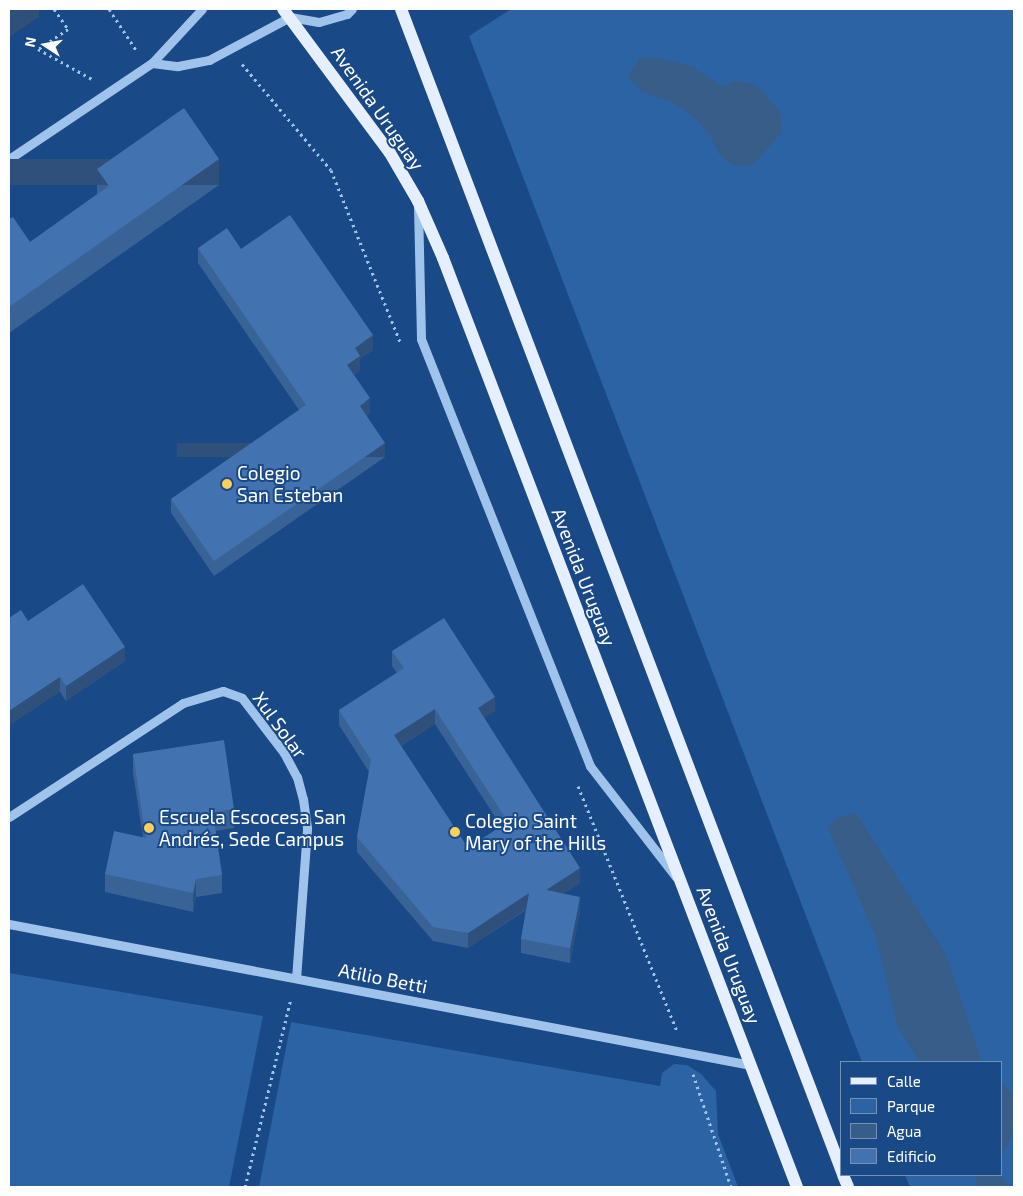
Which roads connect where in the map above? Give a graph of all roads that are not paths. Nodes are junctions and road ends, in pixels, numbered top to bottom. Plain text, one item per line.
1 (202, 9) edge
2 (352, 9) edge
3 (401, 9) edge
4 (286, 13) edge
5 (149, 65) junction
6 (9, 159) edge
7 (418, 201) junction
8 (9, 817) edge
9 (680, 883) junction
10 (9, 924) edge
11 (296, 978) junction
12 (751, 1065) junction
13 (840, 1168) edge
14 (797, 1187) edge

1 - 5 street
2 - 4 street
3 - 13 main road, Avenida Uruguay
4 - 5 street
4 - 7 main road, Avenida Uruguay
5 - 6 street
7 - 9 main road, Avenida Uruguay
7 - 9 street
8 - 11 street, Xul Solar
9 - 12 main road, Avenida Uruguay
10 - 11 street, Atilio Betti
11 - 12 street, Atilio Betti
12 - 14 main road, Avenida Uruguay

